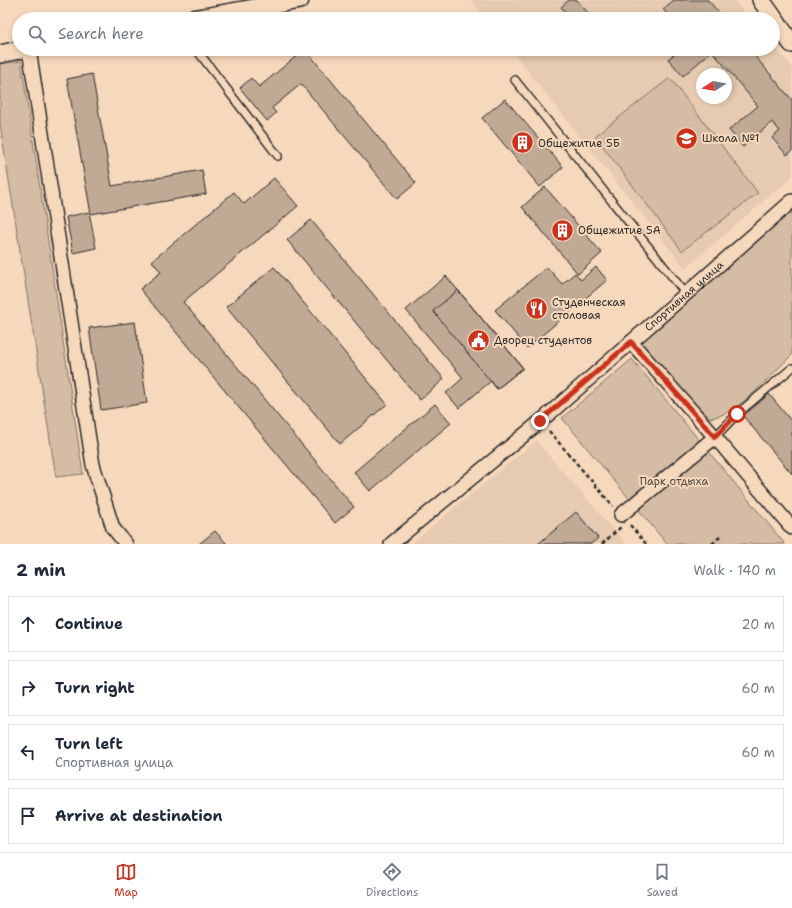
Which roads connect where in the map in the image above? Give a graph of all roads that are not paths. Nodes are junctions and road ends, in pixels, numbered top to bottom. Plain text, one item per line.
1 (300, 0) edge
2 (761, 0) edge
3 (232, 12) edge
4 (769, 12) edge
5 (780, 27) edge
6 (792, 44) edge
7 (12, 51) edge
8 (0, 54) edge
9 (30, 56) edge
10 (201, 56) edge
11 (515, 80) dead end
12 (278, 156) dead end
13 (792, 201) edge
14 (686, 294) junction
15 (631, 342) junction
16 (792, 368) edge
17 (715, 437) junction
18 (624, 518) road end
19 (792, 528) edge
20 (126, 544) edge
21 (391, 544) edge

1 - 3 street
2 - 4 street
5 - 6 street
7 - 8 street
9 - 20 street
10 - 12 lane
11 - 14 lane
13 - 14 street, Спортивная улица
14 - 15 street, Спортивная улица
15 - 17 street
15 - 21 street, Спортивная улица
16 - 17 lane
17 - 18 street
17 - 19 street

